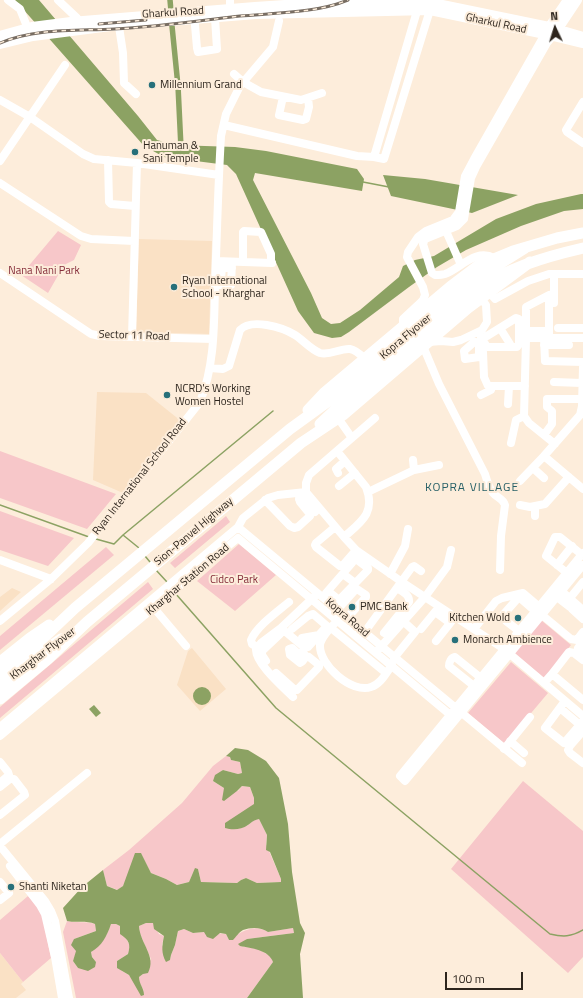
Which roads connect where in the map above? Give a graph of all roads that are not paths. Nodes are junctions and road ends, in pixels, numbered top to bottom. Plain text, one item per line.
1 (8, 0) edge
2 (58, 0) edge
3 (568, 0) edge
4 (577, 0) edge
5 (230, 4) edge
6 (419, 4) edge
7 (432, 4) edge
8 (279, 9) edge
9 (194, 15) junction
10 (217, 17) junction
11 (118, 21) junction
12 (75, 23) junction
13 (551, 31) junction
14 (31, 32) junction
15 (0, 36) edge
16 (583, 37) edge
17 (222, 42) dead end
18 (0, 44) edge
19 (583, 44) edge
20 (65, 65) dead end
21 (234, 74) dead end
22 (243, 82) junction
23 (394, 89) junction
24 (405, 92) junction
25 (322, 93) dead end
26 (136, 94) dead end
27 (308, 98) junction
28 (282, 99) junction
29 (0, 100) edge
30 (583, 102) edge
31 (309, 107) junction
32 (30, 117) junction
33 (224, 125) junction
34 (583, 143) edge
35 (374, 157) junction
36 (108, 160) junction
37 (0, 161) edge
38 (137, 163) junction
39 (219, 175) junction
40 (0, 183) edge
41 (135, 206) junction
42 (462, 213) junction
43 (583, 233) edge
44 (447, 234) junction
45 (134, 240) junction
46 (525, 248) junction
47 (583, 248) edge
48 (494, 258) junction
49 (243, 260) junction
50 (216, 261) junction
51 (530, 262) junction
52 (232, 265) junction
53 (460, 265) junction
54 (0, 273) edge
55 (552, 274) junction
56 (583, 274) edge
57 (487, 276) junction
58 (218, 285) junction
59 (485, 295) junction
60 (549, 296) junction
61 (405, 326) junction
62 (500, 328) junction
63 (583, 328) edge
64 (551, 335) junction
65 (132, 336) junction
66 (583, 338) edge
67 (213, 339) junction
68 (519, 340) junction
69 (424, 344) junction
70 (569, 345) dead end
71 (525, 352) junction
72 (365, 359) junction
73 (583, 362) edge
74 (210, 368) junction
75 (583, 368) edge
76 (554, 382) dead end
77 (582, 383) edge
78 (492, 386) junction
79 (509, 386) junction
80 (525, 386) junction
81 (481, 395) dead end
82 (583, 399) edge
83 (508, 404) dead end
84 (335, 409) junction
85 (524, 416) junction
86 (375, 418) dead end
87 (290, 429) junction
88 (544, 435) junction
89 (352, 438) junction
90 (301, 443) joint
91 (511, 443) dead end
92 (555, 444) junction
93 (337, 451) junction
94 (544, 456) junction
95 (413, 460) dead end
96 (439, 465) dead end
97 (533, 468) junction
98 (414, 470) junction
99 (355, 473) junction
100 (569, 477) junction
101 (544, 478) dead end
102 (520, 481) dead end
103 (339, 486) dead end
104 (583, 489) edge
105 (306, 492) junction
106 (368, 492) junction
107 (265, 500) junction
108 (520, 505) dead end
109 (535, 506) junction
110 (316, 512) junction
111 (535, 516) dead end
112 (238, 527) junction
113 (333, 529) junction
114 (408, 530) dead end
115 (344, 537) junction
116 (238, 538) junction
117 (572, 546) junction
118 (451, 550) dead end
119 (356, 554) junction
120 (582, 554) edge
121 (0, 560) edge
122 (557, 565) junction
123 (583, 565) edge
124 (421, 570) dead end
125 (500, 570) dead end
126 (566, 572) junction
127 (343, 574) junction
128 (390, 574) junction
129 (51, 579) junction
130 (180, 581) junction
131 (583, 582) edge
132 (355, 583) junction
133 (400, 585) junction
134 (328, 590) junction
135 (558, 591) junction
136 (163, 595) junction
137 (425, 597) junction
138 (318, 598) junction
139 (570, 598) junction
140 (289, 602) dead end
141 (75, 608) junction
142 (154, 608) junction
143 (337, 610) junction
144 (439, 610) junction
145 (583, 610) edge
146 (540, 611) junction
147 (347, 618) junction
148 (134, 619) junction
149 (583, 619) edge
150 (338, 620) junction
151 (453, 620) junction
152 (0, 621) edge
153 (403, 621) junction
154 (87, 622) junction
155 (475, 625) junction
156 (331, 628) junction
157 (292, 629) dead end
158 (421, 629) dead end
159 (280, 631) junction
160 (519, 631) junction
161 (583, 632) edge
162 (364, 633) junction
163 (384, 633) dead end
164 (436, 641) dead end
165 (583, 641) edge
166 (186, 646) dead end
167 (257, 647) junction
168 (378, 649) junction
169 (507, 652) junction
170 (583, 652) edge
171 (583, 660) edge
172 (0, 662) edge
173 (393, 662) junction
174 (386, 673) junction
175 (0, 674) edge
176 (552, 674) junction
177 (481, 678) junction
178 (544, 683) junction
179 (474, 686) junction
180 (0, 687) edge
181 (293, 697) dead end
182 (40, 698) junction
183 (0, 699) edge
184 (583, 700) edge
185 (565, 701) junction
186 (560, 708) junction
187 (455, 714) junction
188 (583, 716) edge
189 (530, 717) dead end
190 (582, 726) edge
191 (0, 727) edge
192 (0, 736) edge
193 (510, 741) junction
194 (504, 749) junction
195 (524, 752) dead end
196 (0, 762) edge
197 (522, 763) dead end
198 (583, 763) edge
199 (87, 773) dead end
200 (0, 783) edge
201 (0, 787) edge
202 (0, 815) edge
203 (0, 845) edge
204 (0, 854) edge
205 (0, 882) edge
206 (0, 900) edge
207 (62, 998) edge
208 (69, 998) edge

1 - 14 street
2 - 12 street
3 - 13 main road
4 - 13 main road
5 - 8 main road, Gharkul Road
5 - 9 main road, Gharkul Road
6 - 7 main road, Gharkul Road
6 - 8 main road, Gharkul Road
6 - 23 street
7 - 13 main road, Gharkul Road
7 - 24 street
8 - 10 main road, Gharkul Road
8 - 22 street, Ryan International School Road
9 - 10 main road, Gharkul Road
9 - 10 street
9 - 11 main road, Gharkul Road
10 - 17 street
11 - 12 main road, Gharkul Road
11 - 26 street
12 - 14 main road, Gharkul Road
13 - 16 main road, Gharkul Road
13 - 19 main road, Gharkul Road
13 - 42 street
14 - 15 main road
14 - 18 main road
20 - 32 street
21 - 22 street
22 - 28 street
22 - 33 street, Ryan International School Road
23 - 24 street
23 - 35 street
24 - 35 street
25 - 27 street
27 - 28 street
27 - 31 street
28 - 31 street
28 - 31 street
29 - 32 street
30 - 34 street
32 - 36 street
32 - 37 street
33 - 35 street
33 - 39 street, Ryan International School Road
36 - 38 street
36 - 41 street
38 - 39 street
38 - 41 street
39 - 50 street, Ryan International School Road
40 - 45 street
41 - 45 street
42 - 44 street
42 - 61 street
43 - 46 highway
44 - 53 street
44 - 53 street
45 - 65 street
46 - 48 highway
46 - 57 highway, Kopra Flyover
47 - 51 highway
48 - 53 street
48 - 61 highway
49 - 49 street
49 - 52 street
50 - 52 street
50 - 58 street, Ryan International School Road
51 - 57 highway, Kopra Flyover
51 - 59 highway
52 - 58 street
54 - 65 street, Sector 11 Road
55 - 56 street
55 - 59 street
55 - 60 street
55 - 64 street
57 - 84 highway, Kopra Flyover
58 - 67 street, Ryan International School Road
59 - 69 highway
59 - 69 street
60 - 64 street
60 - 68 street
61 - 72 highway
62 - 68 street
62 - 68 street
62 - 68 street
63 - 64 street
64 - 66 street
64 - 68 street
64 - 70 street
64 - 73 street
65 - 67 street, Sector 11 Road
67 - 74 street, Ryan International School Road
68 - 71 street
69 - 84 highway
69 - 125 street
71 - 78 street
71 - 80 street
72 - 74 street
72 - 87 highway
74 - 129 street, Ryan International School Road
75 - 77 street
76 - 77 street
77 - 82 street
78 - 79 street
78 - 81 street
79 - 80 street
79 - 83 street
80 - 85 street
82 - 88 street
82 - 92 street
84 - 87 highway, Kopra Flyover
84 - 89 street
84 - 90 highway, Kopra Flyover
85 - 88 street
85 - 91 street
86 - 89 street
87 - 141 highway, Sion-Panvel Highway
88 - 92 street
89 - 93 street
90 - 154 highway, Sion-Panvel Highway
92 - 94 street
93 - 99 street
93 - 105 street
94 - 97 street
94 - 100 street
95 - 98 street
96 - 98 street
97 - 101 street
97 - 102 street
98 - 106 street
99 - 103 street
99 - 106 street
100 - 104 street
100 - 109 street
105 - 107 street
105 - 110 street
106 - 115 street
107 - 110 street
107 - 112 street
108 - 109 street
109 - 111 street
110 - 113 street
112 - 116 street, Kharghar Station Road
112 - 130 street, Kharghar Station Road
112 - 138 street, Kopra Road
113 - 115 street
113 - 119 street
113 - 119 street
114 - 128 street
115 - 119 street
116 - 130 street, Kharghar Station Road
116 - 138 street, Kopra Road
117 - 120 street
117 - 122 street
117 - 122 street
118 - 137 street
119 - 127 street
119 - 128 street
119 - 132 street
120 - 126 street
121 - 129 street
122 - 126 street
123 - 135 street
124 - 133 street
126 - 135 street
127 - 132 street
127 - 134 street
128 - 133 street
129 - 152 street, Ryan International School Road
130 - 136 street, Kharghar Station Road
131 - 139 street
132 - 134 street
133 - 137 street
133 - 162 street
133 - 163 street
134 - 138 street
135 - 139 street
135 - 146 street
135 - 149 street
136 - 142 street, Kharghar Station Road
136 - 148 street, Kharghar Station Road
137 - 144 street
137 - 153 street
138 - 143 street, Kopra Road
138 - 150 street, Kopra Road
138 - 159 street
139 - 145 street
140 - 167 street
141 - 172 highway
141 - 175 highway, Kharghar Flyover
142 - 148 street, Kharghar Station Road
142 - 166 street
143 - 147 street, Kopra Road
143 - 147 street
144 - 151 street
144 - 158 street
146 - 155 street
146 - 160 street
146 - 160 street
146 - 161 street
146 - 169 street
147 - 162 street, Kopra Road
148 - 182 street, Kharghar Station Road
150 - 156 street
150 - 168 street, Kopra Road
151 - 155 street
151 - 164 street
153 - 168 street
153 - 173 street
154 - 180 highway, Kharghar Flyover
154 - 183 highway
155 - 169 street
156 - 174 street
156 - 174 street
157 - 159 street
159 - 159 street
159 - 167 street
160 - 169 street
162 - 168 street, Kopra Road
165 - 170 street
167 - 181 street
168 - 173 street, Kopra Road
169 - 177 street
169 - 178 street
169 - 187 street
171 - 176 street
173 - 174 street
173 - 187 street, Kopra Road
176 - 178 street
176 - 184 street
177 - 179 street
177 - 179 street
178 - 185 street
179 - 187 street
182 - 191 street, Kharghar Station Road
182 - 192 street, Kharghar Station Road
185 - 186 street
185 - 188 street
186 - 190 street
186 - 190 street
187 - 187 street
187 - 194 street, Kopra Road
189 - 193 street
190 - 198 street
193 - 194 street
193 - 195 street
194 - 197 street, Kopra Road
196 - 200 street
199 - 203 street
201 - 202 street
203 - 208 street
204 - 207 street
205 - 206 street

